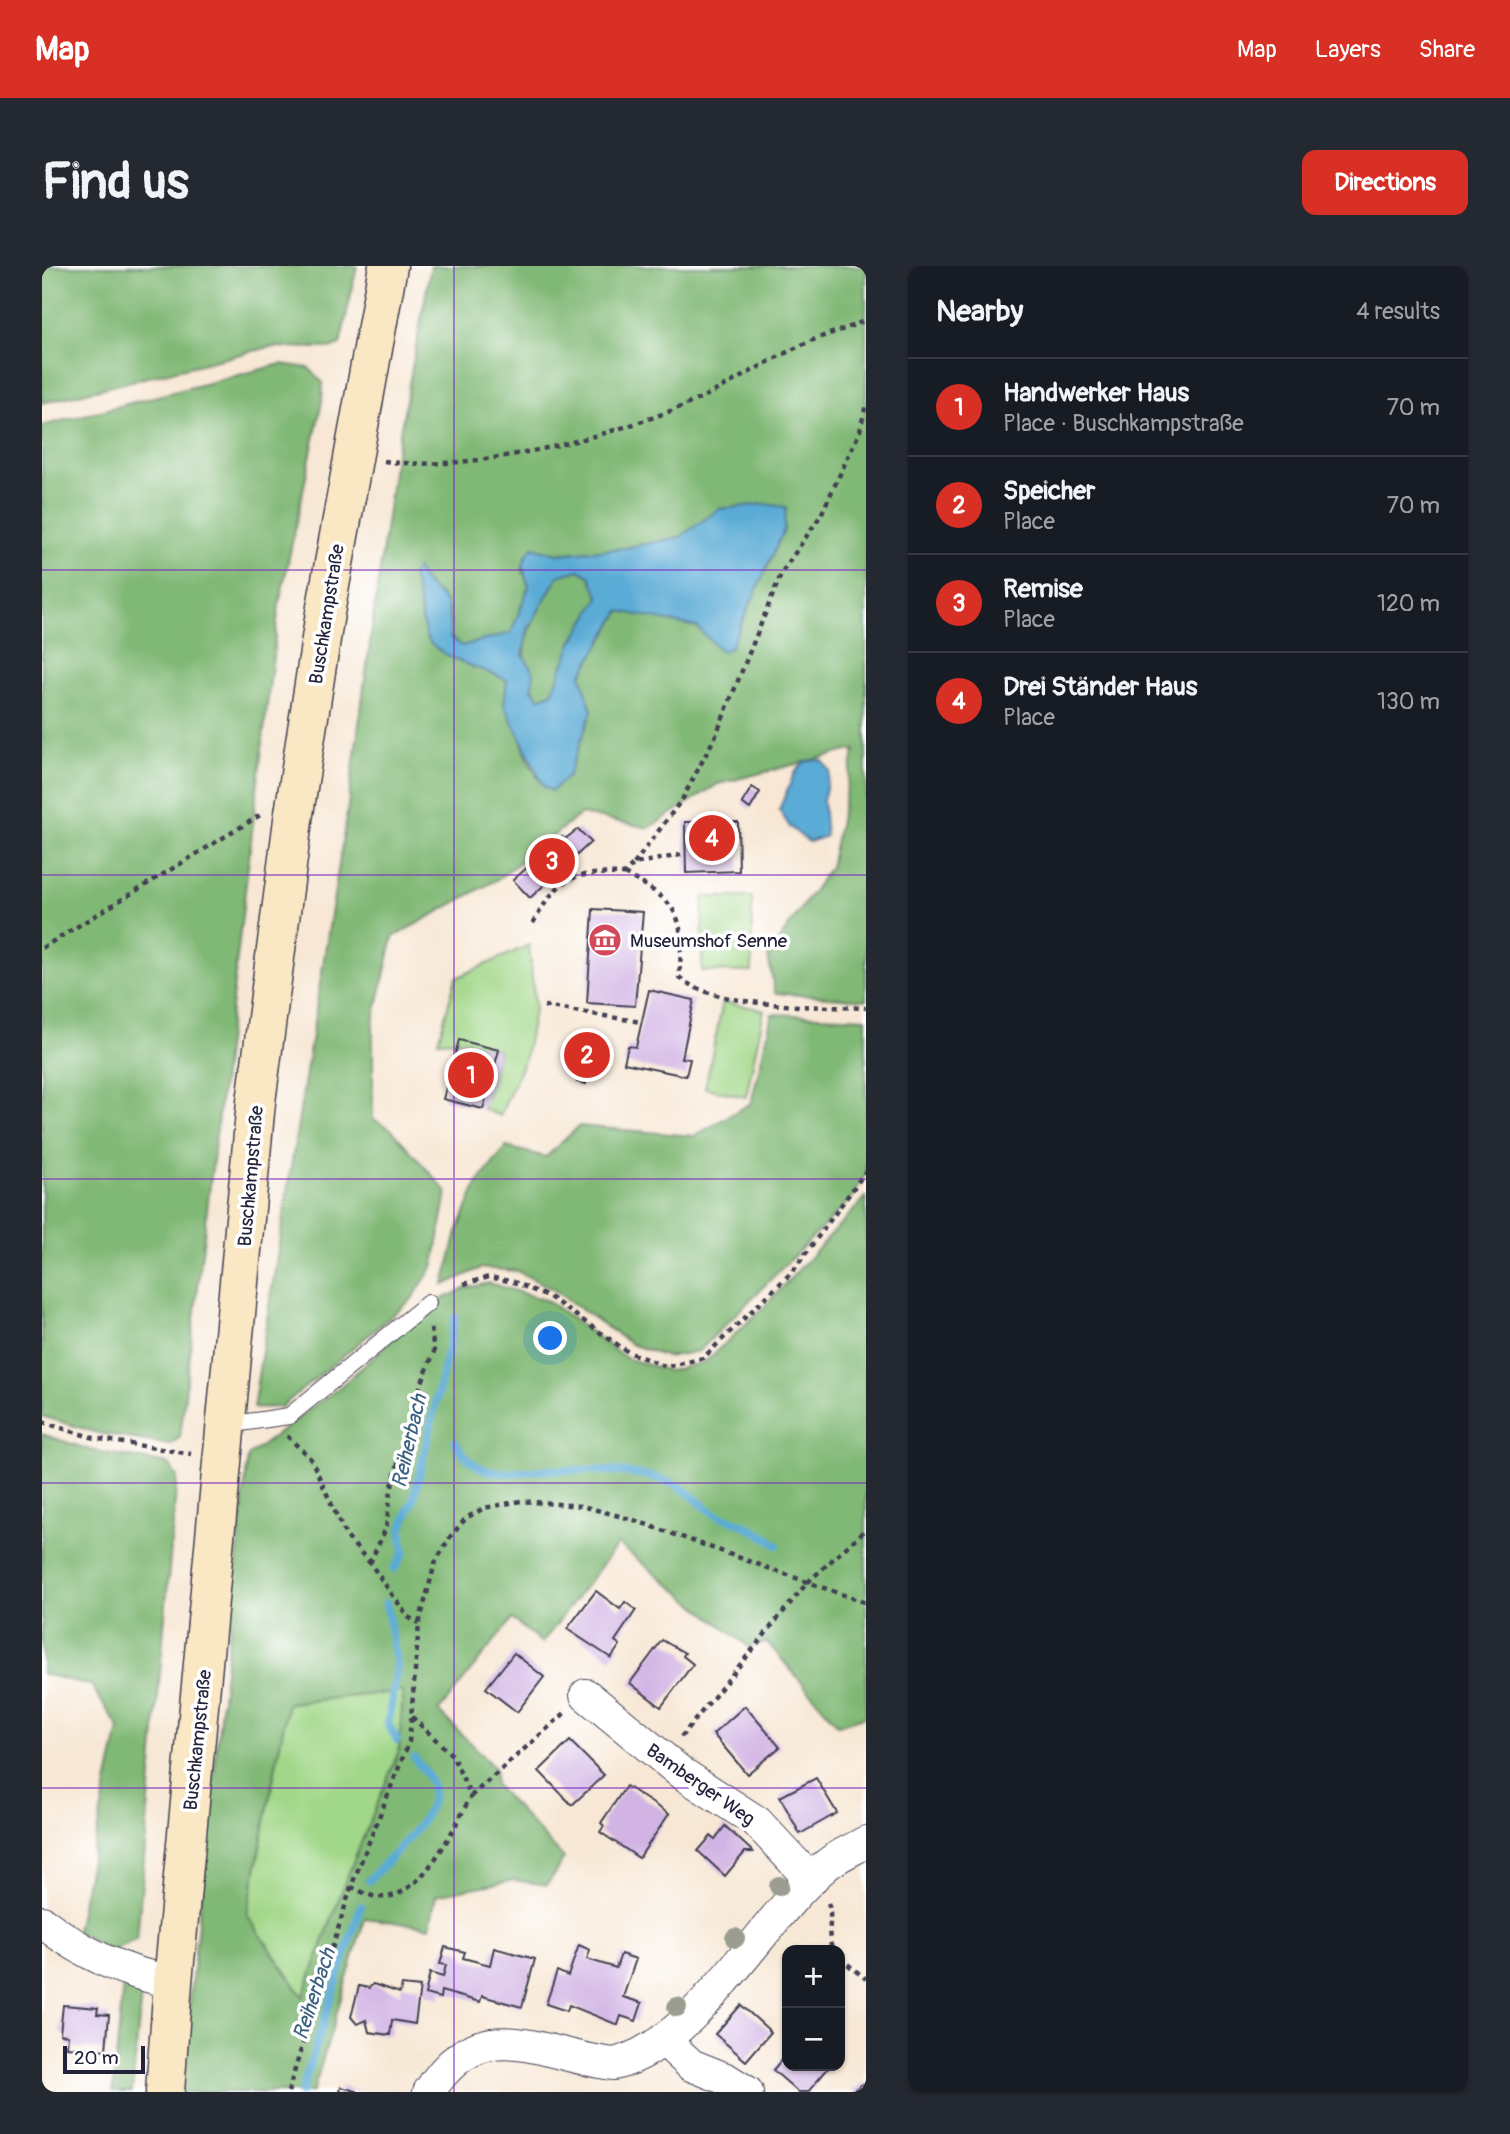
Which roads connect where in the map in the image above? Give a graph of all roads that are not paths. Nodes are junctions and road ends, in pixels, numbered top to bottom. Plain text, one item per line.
1 (388, 266) edge
2 (428, 1303) road end
3 (227, 1425) junction
4 (586, 1695) road end
5 (866, 1842) edge
6 (811, 1880) junction
7 (42, 1922) edge
8 (173, 1982) junction
9 (664, 2040) junction
10 (165, 2092) edge
11 (429, 2092) edge
12 (747, 2092) edge

1 - 3 main road, Buschkampstraße
2 - 3 lane
3 - 8 main road, Buschkampstraße
4 - 6 street, Bamberger Weg
5 - 6 street
6 - 9 street
7 - 8 street
8 - 10 main road, Buschkampstraße
9 - 11 street
9 - 12 street

